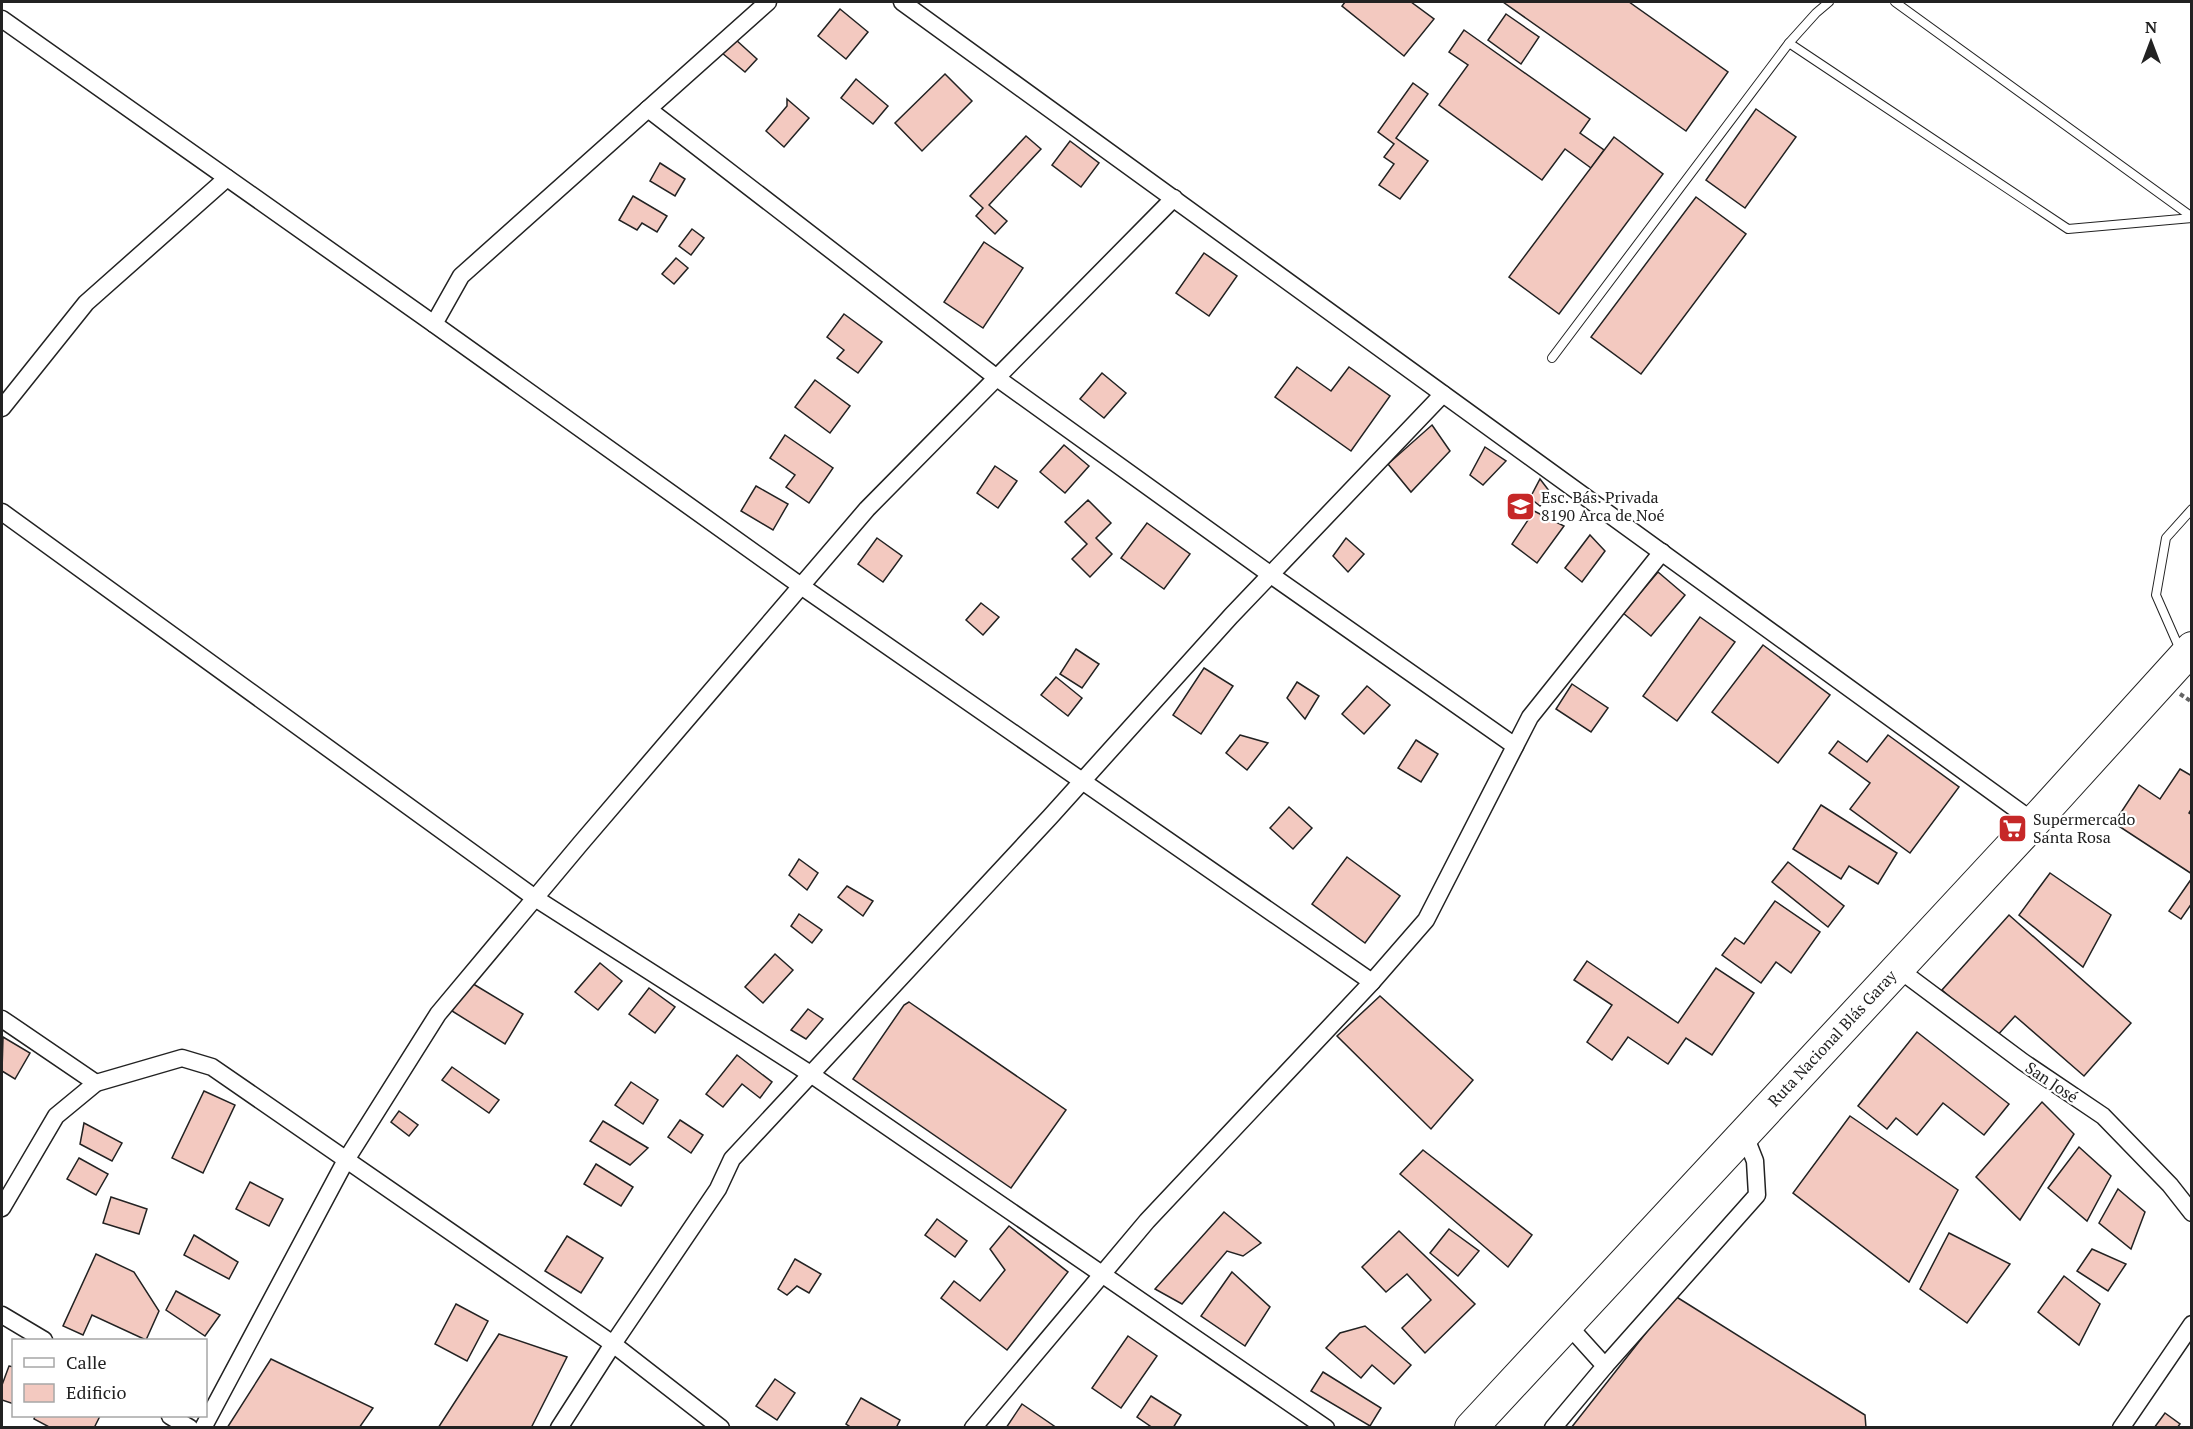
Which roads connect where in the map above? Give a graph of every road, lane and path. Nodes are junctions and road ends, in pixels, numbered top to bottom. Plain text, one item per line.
1 (768, 2) edge
2 (902, 2) edge
3 (1829, 2) edge
4 (1895, 2) edge
5 (2, 19) edge
6 (1789, 43) junction
7 (648, 109) junction
8 (226, 178) junction
9 (1174, 198) junction
10 (2192, 217) edge
11 (434, 324) junction
12 (1552, 358) dead end
13 (997, 378) junction
14 (1443, 394) junction
15 (2, 408) edge
16 (2192, 509) edge
17 (2, 512) edge
18 (1662, 552) junction
19 (1271, 575) junction
20 (801, 586) junction
21 (2187, 653) edge
22 (1515, 746) junction
23 (1082, 781) junction
24 (2034, 822) junction
25 (535, 898) junction
26 (1897, 968) junction
27 (1372, 982) junction
28 (2, 1019) edge
29 (812, 1075) junction
30 (96, 1083) junction
31 (1744, 1133) junction
32 (346, 1160) junction
33 (2, 1208) edge
34 (2192, 1213) edge
35 (1101, 1274) junction
36 (2, 1315) edge
37 (1567, 1324) junction
38 (2192, 1324) edge
39 (41, 1339) edge
40 (613, 1344) junction
41 (1605, 1366) junction
42 (172, 1417) edge
43 (190, 1428) edge
44 (203, 1428) edge
45 (559, 1428) edge
46 (721, 1428) edge
47 (973, 1428) edge
48 (1326, 1428) edge
49 (1471, 1428) edge
50 (1553, 1428) edge
51 (2121, 1428) edge

1 - 7 street
2 - 9 street
3 - 6 lane
4 - 10 lane
5 - 8 street
6 - 10 lane
6 - 12 lane
7 - 11 street
7 - 13 street
8 - 11 street
8 - 15 street
9 - 13 street
9 - 14 street
11 - 20 street
13 - 19 street
13 - 20 street
14 - 18 street
14 - 19 street
16 - 21 lane
17 - 25 street
18 - 22 street
18 - 24 street
19 - 22 street
19 - 23 street
20 - 23 street
20 - 25 street
21 - 24 highway, Ruta Nacional Blás Garay
22 - 27 street
23 - 27 street
23 - 29 street
24 - 26 highway, Ruta Nacional Blás Garay
25 - 29 street
25 - 32 street
26 - 31 highway, Ruta Nacional Blás Garay
26 - 34 street, San José
27 - 35 street
28 - 30 street
29 - 35 street
29 - 40 street
30 - 32 street
30 - 33 street
31 - 37 highway, Ruta Nacional Blás Garay
31 - 41 street
32 - 40 street
32 - 44 street
35 - 47 street
35 - 48 street
36 - 39 street
37 - 41 street
37 - 49 highway, Ruta Nacional Blás Garay
38 - 51 street
40 - 45 street
40 - 46 street
41 - 50 street
42 - 43 street

